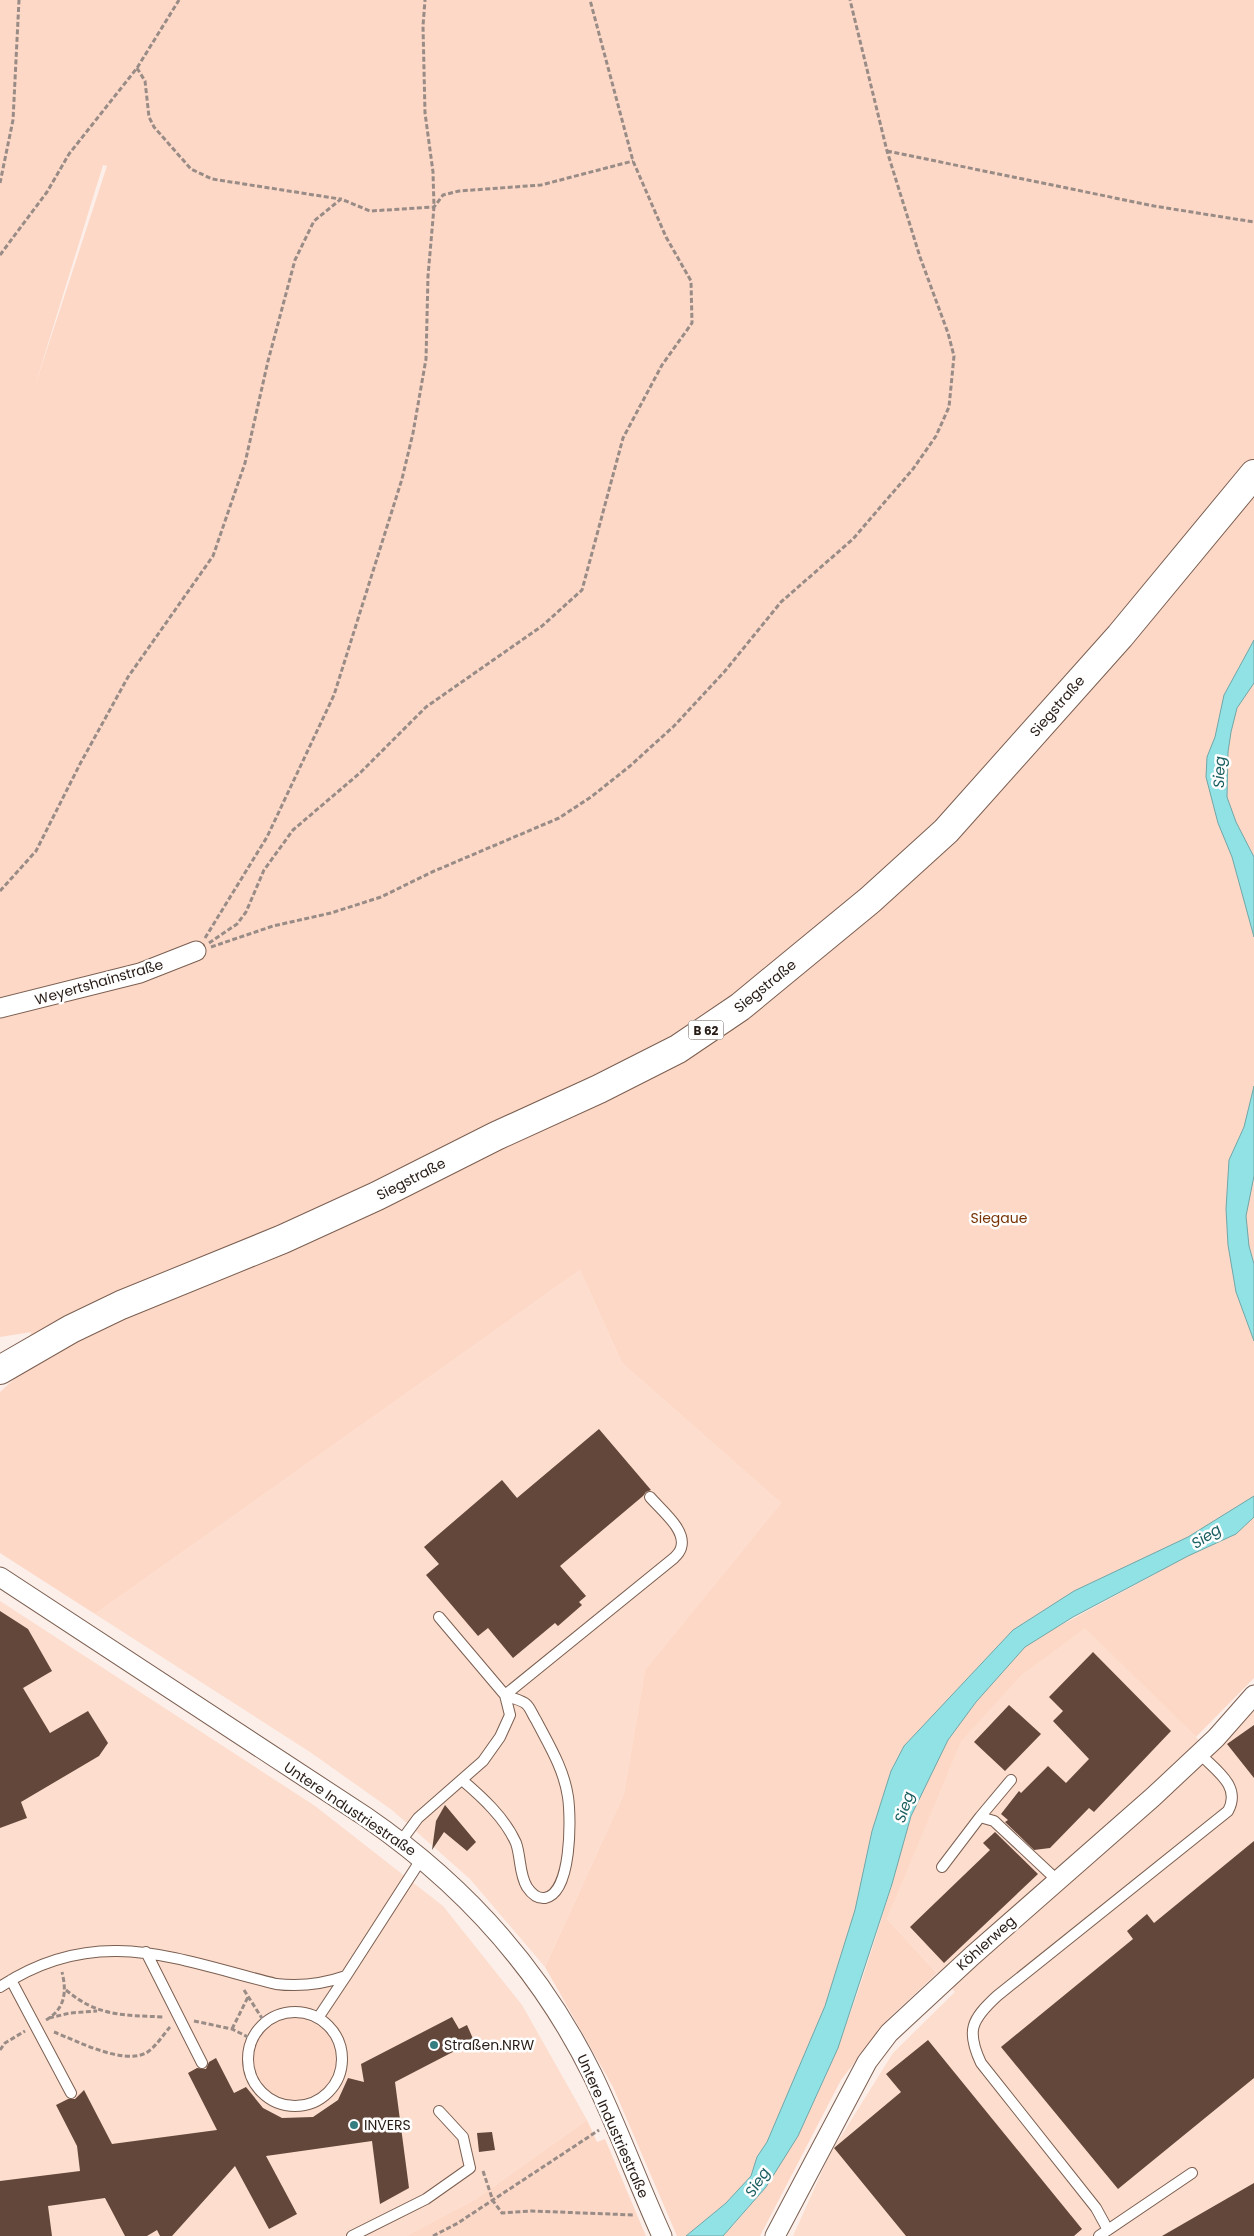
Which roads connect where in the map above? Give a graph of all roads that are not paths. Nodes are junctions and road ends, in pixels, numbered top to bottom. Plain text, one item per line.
1 (1254, 474) edge
2 (196, 952) road end
3 (0, 1008) edge
4 (0, 1370) edge
5 (650, 1497) dead end
6 (0, 1578) edge
7 (439, 1617) dead end
8 (505, 1695) junction
9 (1254, 1695) edge
10 (1199, 1753) junction
11 (462, 1780) junction
12 (1011, 1780) dead end
13 (980, 1816) junction
14 (401, 1841) junction
15 (422, 1858) junction
16 (942, 1867) dead end
17 (1058, 1881) junction
18 (146, 1952) junction
19 (346, 1976) junction
20 (11, 1980) junction
21 (0, 1987) edge
22 (318, 2018) junction
23 (202, 2063) dead end
24 (71, 2093) dead end
25 (439, 2111) dead end
26 (1192, 2174) dead end
27 (1108, 2230) junction
28 (660, 2232) edge
29 (352, 2236) edge
30 (775, 2236) edge
31 (1099, 2236) edge

1 - 4 main road, Siegstraße / B 62
2 - 3 street, Weyertshainstraße
5 - 8 lane
6 - 14 street, Untere Industriestraße
7 - 8 lane
8 - 11 lane
8 - 11 lane
9 - 10 street, Köhlerweg
10 - 17 street, Köhlerweg
10 - 27 lane
11 - 14 lane
12 - 13 lane
13 - 16 lane
13 - 17 lane
14 - 15 street, Untere Industriestraße
15 - 19 lane
15 - 28 street, Untere Industriestraße
17 - 30 street, Köhlerweg
18 - 19 lane
18 - 20 lane
18 - 23 lane
19 - 22 lane
20 - 21 lane
20 - 24 lane
22 - 22 lane
25 - 29 lane
26 - 27 lane
27 - 31 lane

